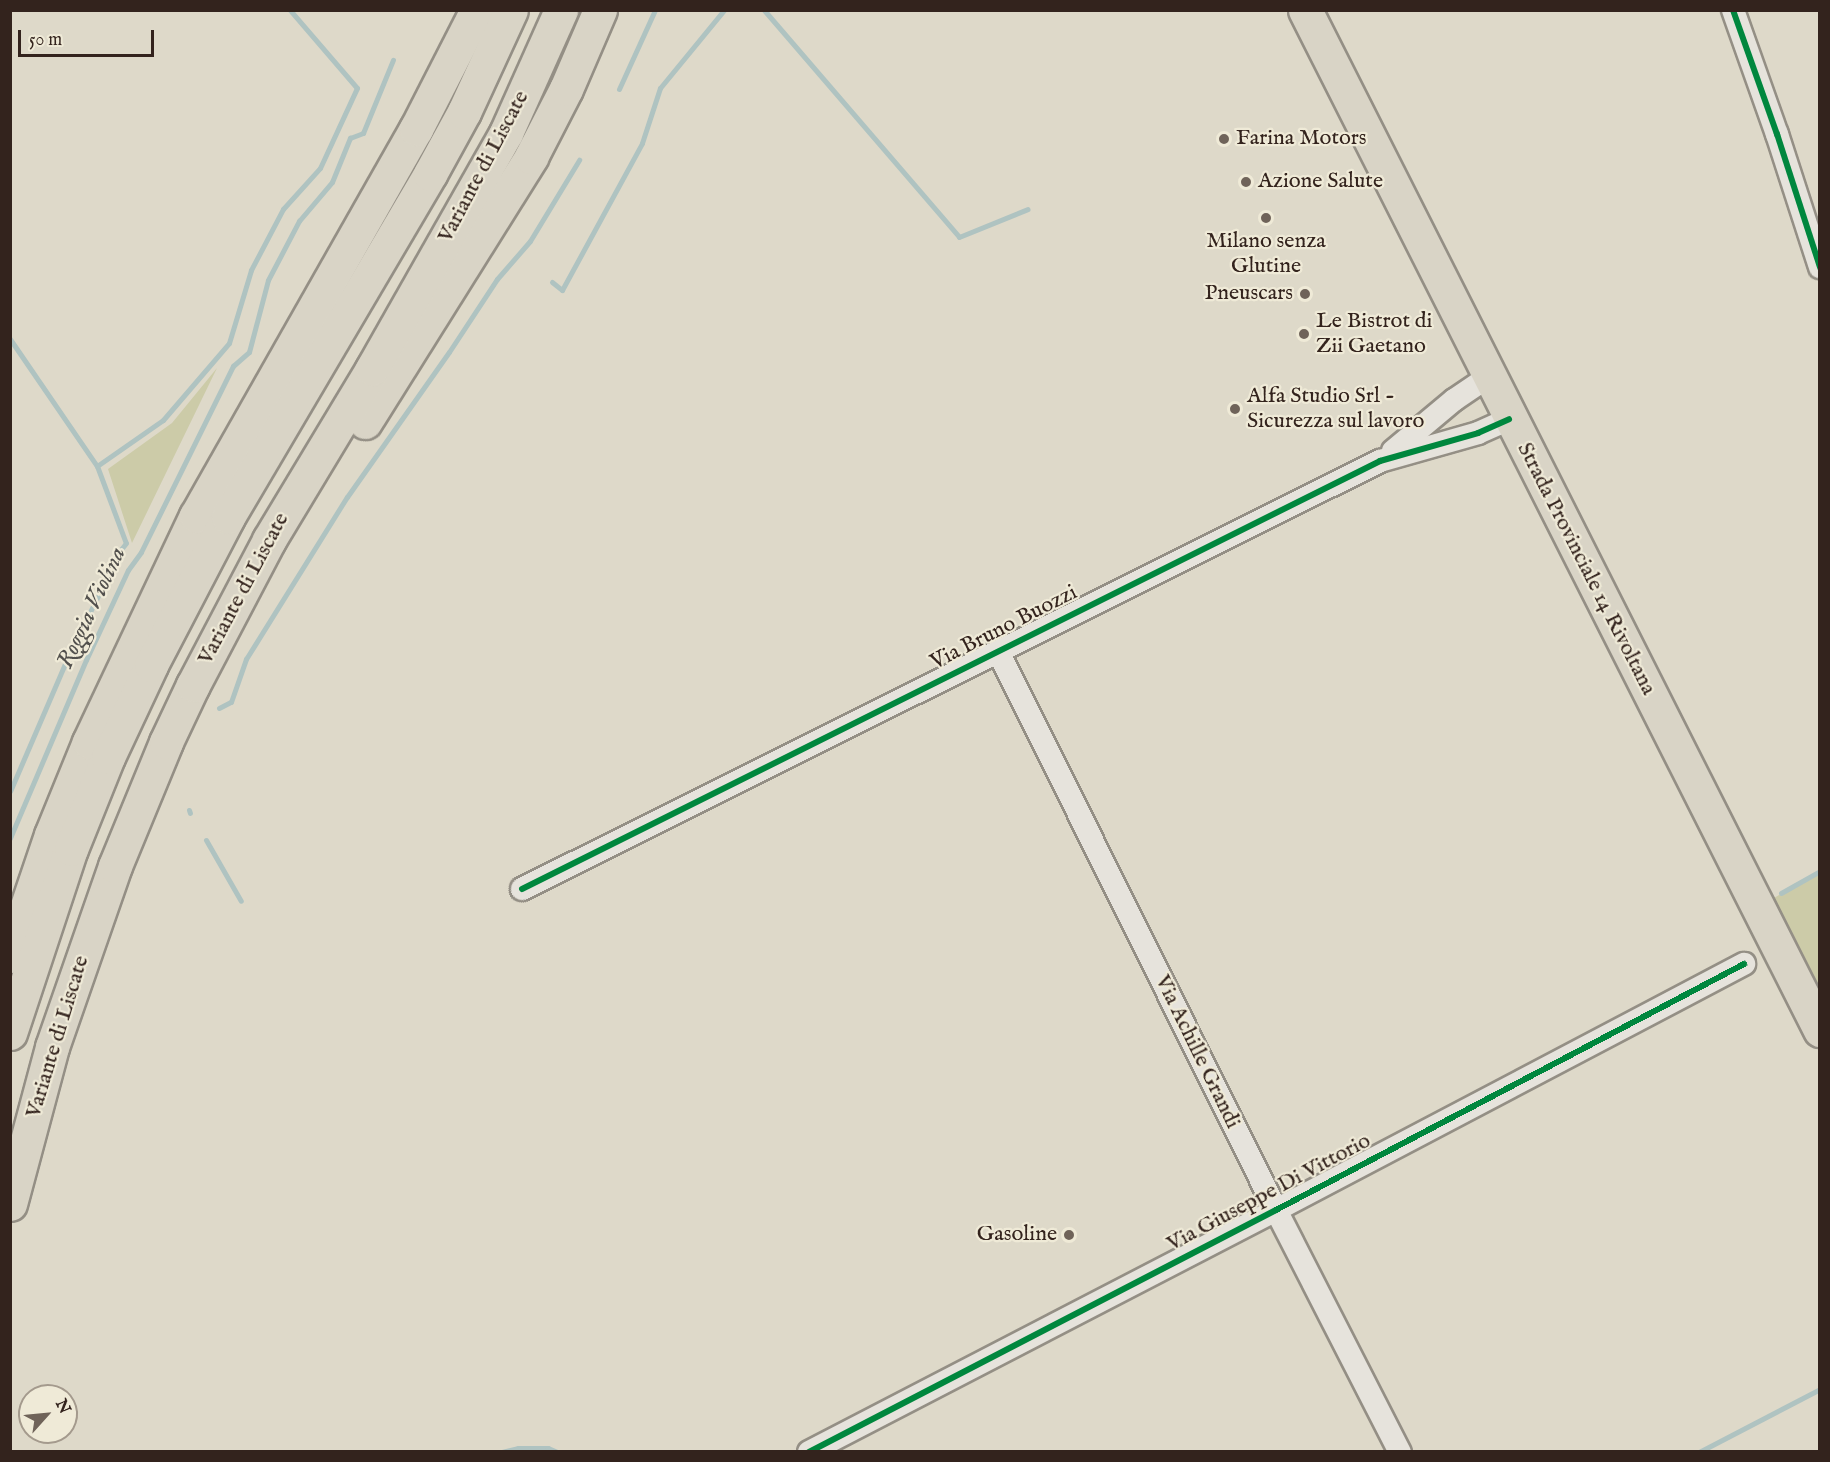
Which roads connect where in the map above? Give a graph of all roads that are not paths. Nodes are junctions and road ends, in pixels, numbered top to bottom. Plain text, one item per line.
1 (477, 10) edge
2 (511, 10) edge
3 (561, 10) edge
4 (600, 10) edge
5 (1305, 10) edge
6 (1733, 10) edge
7 (1820, 267) edge
8 (1488, 377) junction
9 (1509, 419) junction
10 (1380, 461) junction
11 (998, 651) junction
12 (522, 889) dead end
13 (10, 956) edge
14 (1744, 964) dead end
15 (1820, 1030) edge
16 (10, 1033) edge
17 (48, 1062) junction
18 (10, 1204) edge
19 (1276, 1210) junction
20 (809, 1452) edge
21 (1400, 1452) edge

1 - 13 main road
2 - 16 main road, Variante di Liscate
3 - 17 main road, Variante di Liscate
4 - 17 main road
5 - 8 main road, Strada Provinciale 14 Rivoltana
6 - 7 street
8 - 9 main road, Strada Provinciale 14 Rivoltana
8 - 10 street, Via Bruno Buozzi
9 - 10 street, Via Bruno Buozzi
9 - 15 main road, Strada Provinciale 14 Rivoltana
10 - 11 street, Via Bruno Buozzi
11 - 12 street, Via Bruno Buozzi
11 - 19 street, Via Achille Grandi
14 - 19 street, Via Giuseppe Di Vittorio
17 - 18 main road, Variante di Liscate
19 - 20 street, Via Giuseppe Di Vittorio
19 - 21 street, Via Achille Grandi

